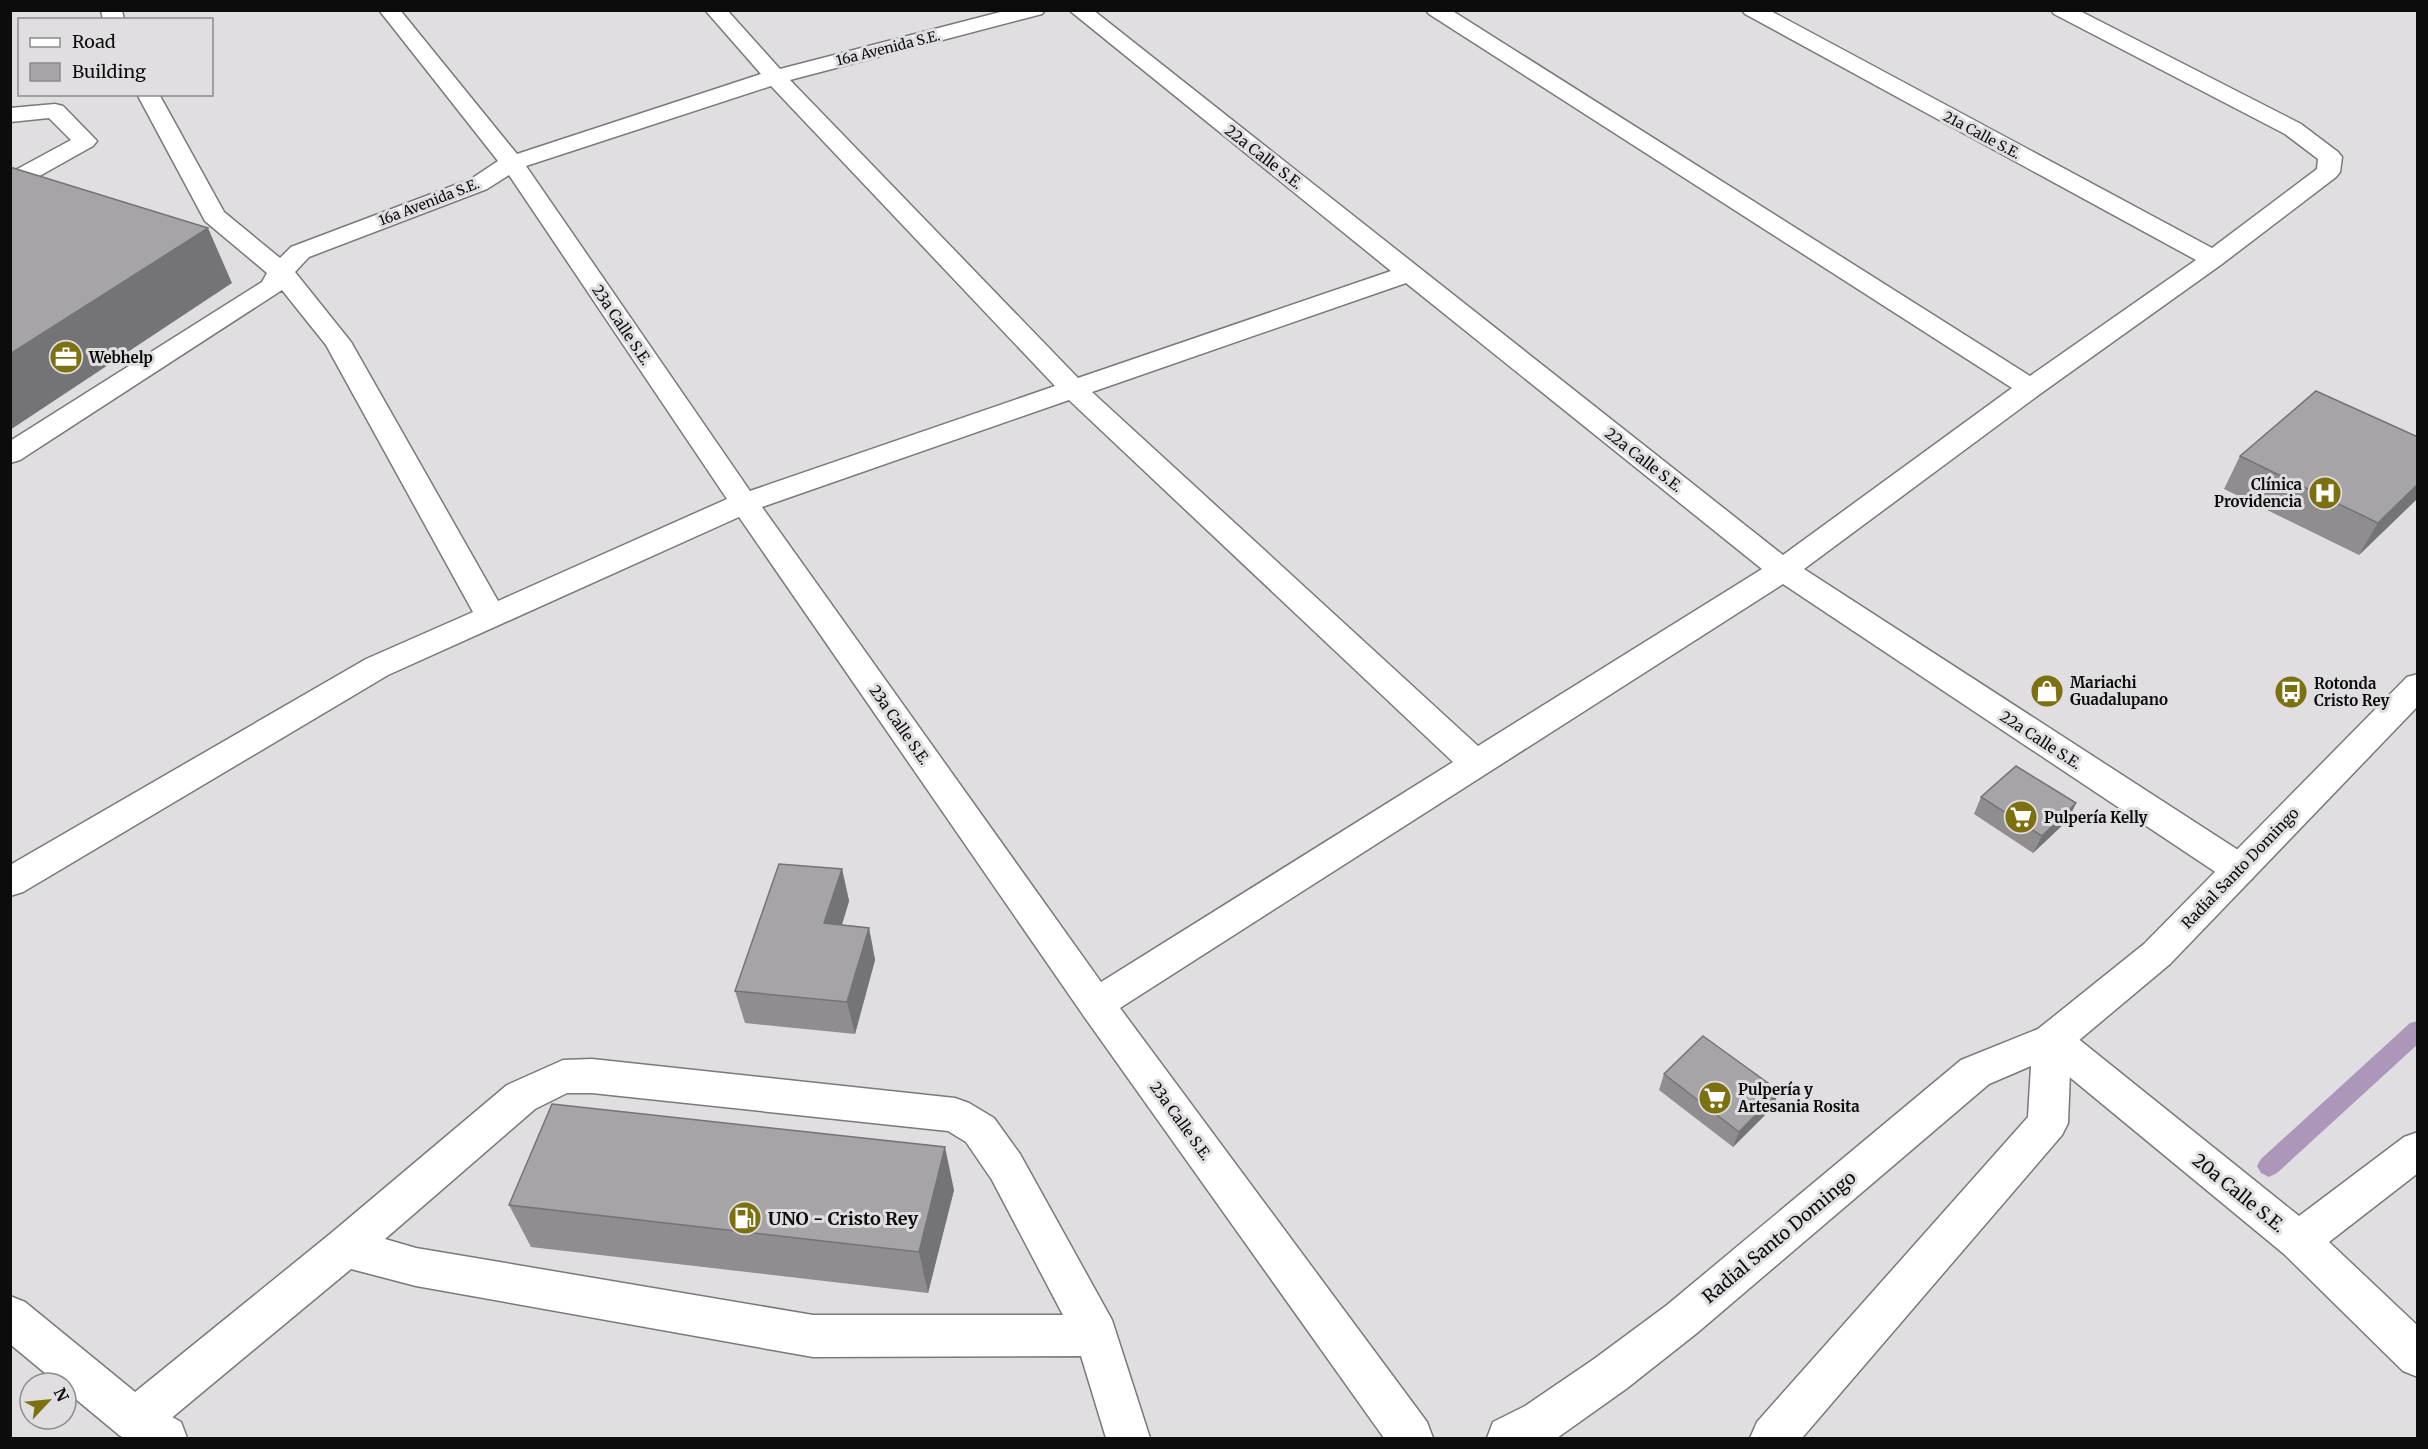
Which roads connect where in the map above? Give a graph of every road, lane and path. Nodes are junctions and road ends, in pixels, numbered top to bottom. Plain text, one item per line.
1 (389, 10) edge
2 (715, 10) edge
3 (1035, 10) edge
4 (1079, 10) edge
5 (1436, 10) edge
6 (1752, 10) edge
7 (2061, 10) edge
8 (775, 77) junction
9 (149, 96) edge
10 (10, 115) edge
11 (512, 163) junction
12 (10, 183) edge
13 (2212, 259) junction
14 (281, 272) junction
15 (1410, 273) junction
16 (2030, 388) junction
17 (1073, 389) junction
18 (10, 454) edge
19 (744, 503) junction
20 (1783, 570) junction
21 (491, 616) junction
22 (2418, 685) edge
23 (1476, 764) junction
24 (2239, 869) junction
25 (10, 882) edge
26 (1096, 1004) junction
27 (2052, 1040) junction
28 (2418, 1149) edge
29 (2299, 1241) junction
30 (345, 1248) junction
31 (10, 1316) edge
32 (1097, 1335) junction
33 (2418, 1356) edge
34 (150, 1430) edge
35 (1128, 1438) edge
36 (1411, 1438) edge
37 (1509, 1438) edge
38 (1773, 1438) edge

1 - 11 street, 23a Calle S.E.
2 - 8 street
3 - 8 street, 16a Avenida S.E.
4 - 15 street, 22a Calle S.E.
5 - 16 street
6 - 13 street, 21a Calle S.E.
7 - 13 street
8 - 11 street, 16a Avenida S.E.
8 - 17 street
9 - 14 street
10 - 12 street
11 - 14 street, 16a Avenida S.E.
11 - 19 street, 23a Calle S.E.
13 - 16 street
14 - 18 street, 16a Avenida S.E.
14 - 21 street
15 - 17 street
15 - 20 street, 22a Calle S.E.
16 - 20 street
17 - 19 street
17 - 23 street
19 - 21 street
19 - 26 street, 23a Calle S.E.
20 - 23 street
20 - 24 street, 22a Calle S.E.
21 - 25 street
22 - 24 street, Radial Santo Domingo
23 - 26 street
24 - 27 street, Radial Santo Domingo
26 - 36 street, 23a Calle S.E.
27 - 29 street, 20a Calle S.E.
27 - 37 street, Radial Santo Domingo
27 - 38 street
28 - 29 street
29 - 33 street, 20a Calle S.E.
30 - 32 street
30 - 32 street
30 - 34 street
31 - 34 street
32 - 35 street

